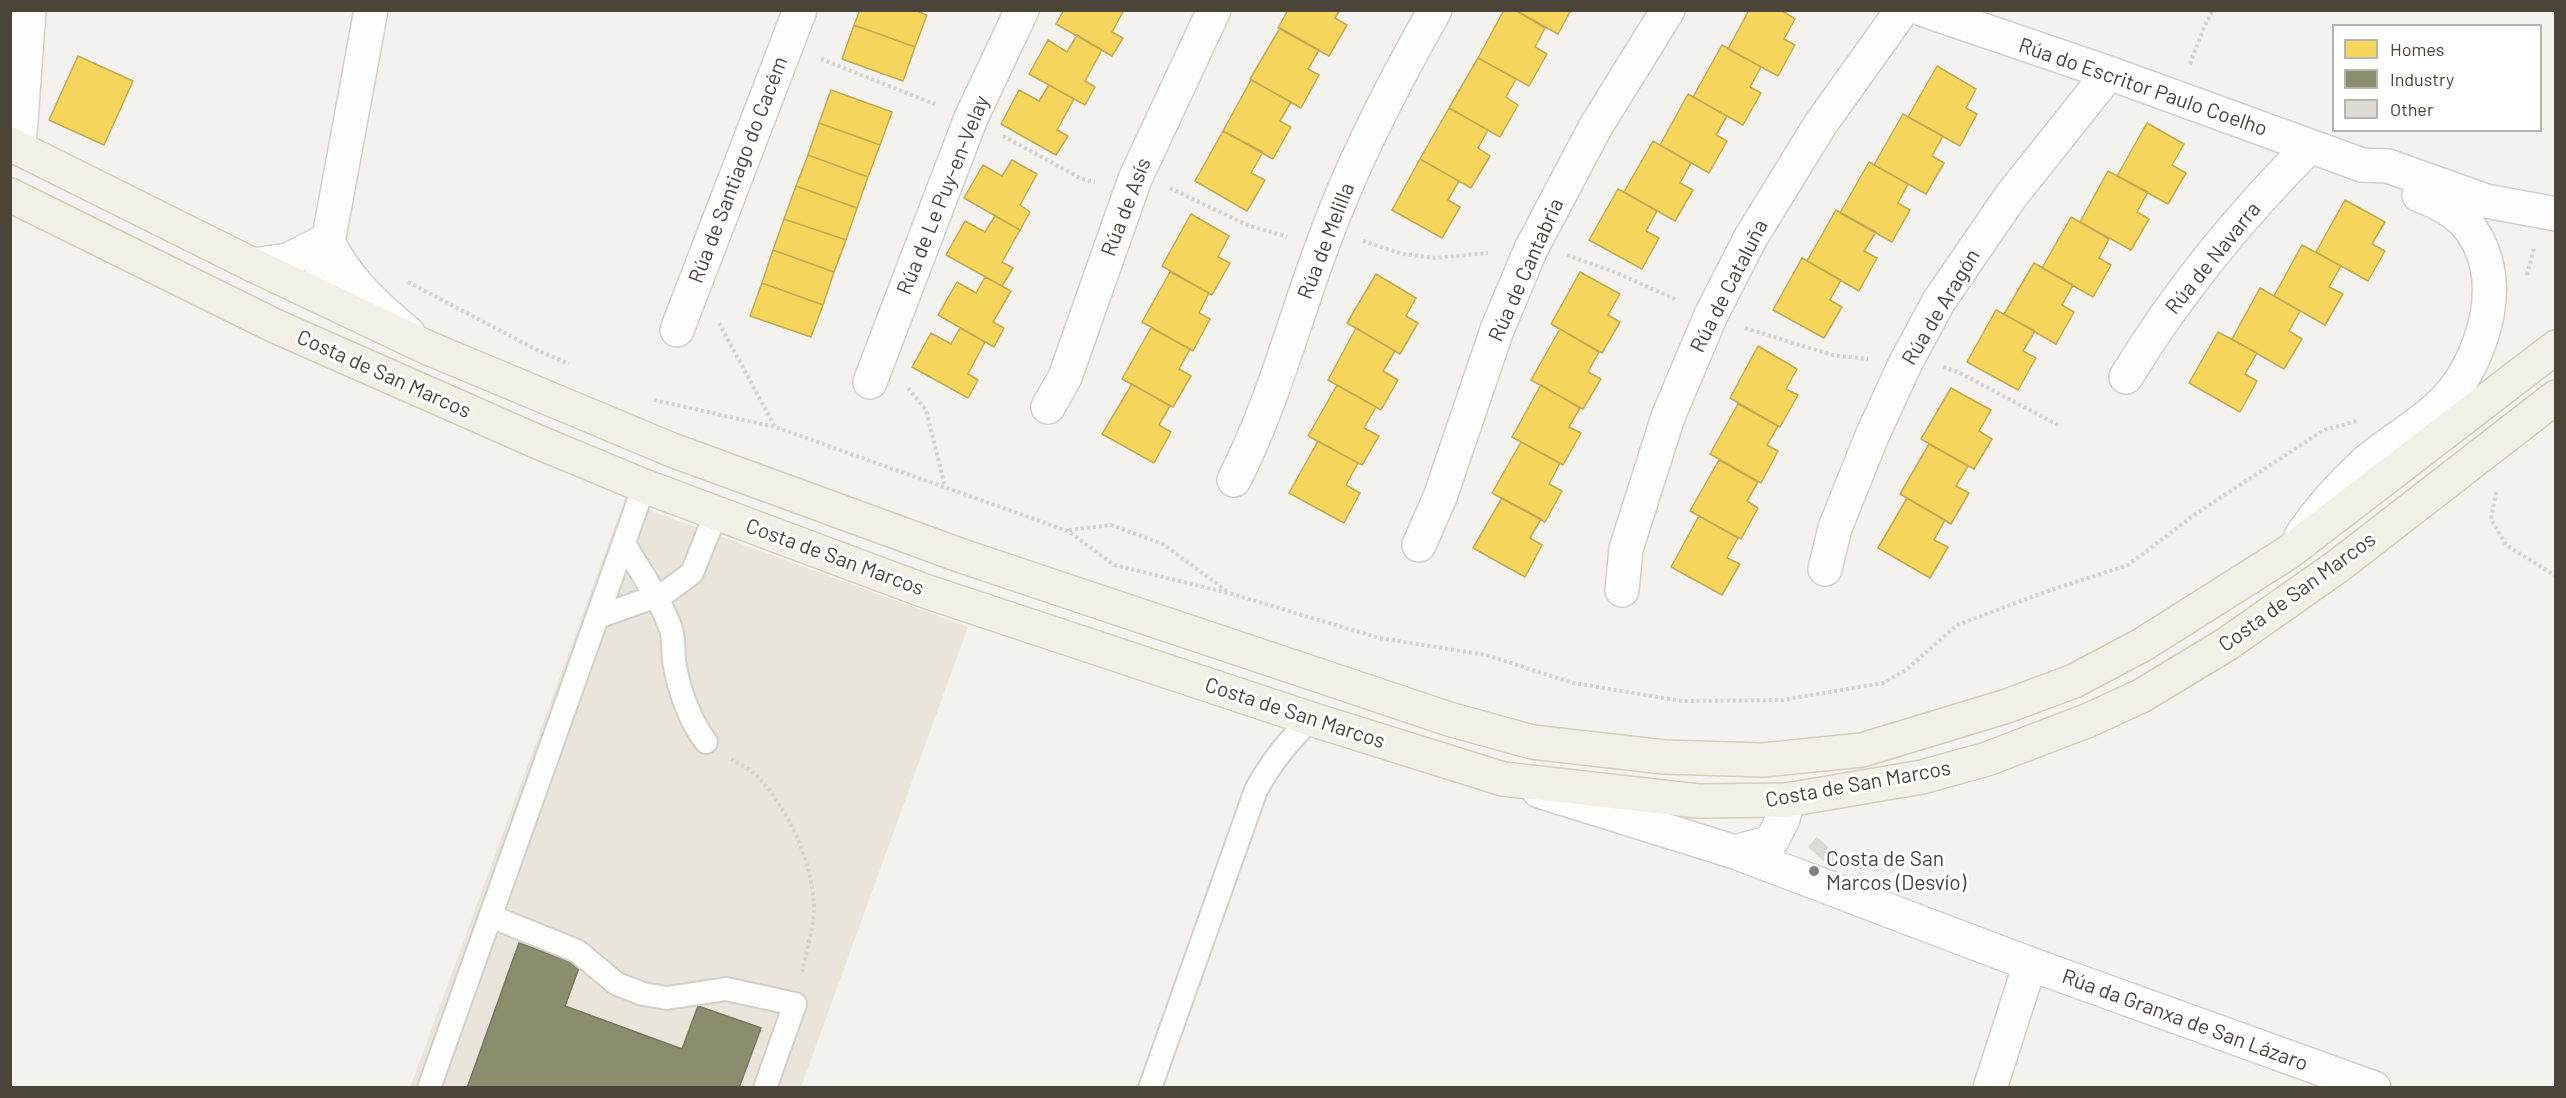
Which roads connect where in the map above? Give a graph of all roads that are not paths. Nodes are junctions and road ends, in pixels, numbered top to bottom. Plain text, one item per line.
1 (29, 10) edge
2 (371, 10) edge
3 (800, 10) edge
4 (1022, 10) edge
5 (1214, 10) edge
6 (1436, 10) edge
7 (1668, 10) edge
8 (1902, 10) edge
9 (1924, 10) edge
10 (2109, 73) junction
11 (14, 146) edge
12 (2310, 146) junction
13 (2362, 165) junction
14 (10, 195) edge
15 (2549, 213) edge
16 (55, 218) junction
17 (327, 240) junction
18 (253, 265) junction
19 (315, 293) junction
20 (677, 330) dead end
21 (426, 347) junction
22 (2556, 348) edge
23 (875, 369) road end
24 (2126, 376) dead end
25 (2556, 397) edge
26 (1048, 407) dead end
27 (538, 442) junction
28 (1234, 480) dead end
29 (644, 486) junction
30 (716, 513) junction
31 (624, 544) junction
32 (1419, 545) dead end
33 (2289, 552) junction
34 (1825, 569) dead end
35 (1622, 590) dead end
36 (656, 596) junction
37 (598, 617) junction
38 (1311, 719) junction
39 (706, 742) road end
40 (1532, 742) junction
41 (1862, 750) junction
42 (1503, 779) junction
43 (1762, 779) junction
44 (1724, 781) junction
45 (1787, 800) junction
46 (1698, 801) junction
47 (1771, 842) junction
48 (1735, 852) junction
49 (1809, 880) junction
50 (490, 916) junction
51 (2030, 964) junction
52 (429, 1088) edge
53 (765, 1088) edge
54 (1150, 1088) edge
55 (1990, 1088) edge
56 (2374, 1088) edge

1 - 11 street
2 - 17 street
3 - 20 street, Rúa de Santiago do Cacém
4 - 23 street, Rúa de Le Puy-en-Velay
5 - 26 street, Rúa de Asís
6 - 28 street, Rúa de Melilla
7 - 32 street, Rúa de Cantabria
8 - 35 street, Rúa de Cataluña
9 - 10 street, Rúa do Escritor Paulo Coelho
10 - 12 street, Rúa do Escritor Paulo Coelho
10 - 34 street, Rúa de Aragón
11 - 18 main road, Costa de San Marcos
12 - 13 street, Rúa do Escritor Paulo Coelho
12 - 24 street, Rúa de Navarra
13 - 15 street, Rúa do Escritor Paulo Coelho
13 - 33 street, Rúa do Escritor Paulo Coelho
14 - 16 main road, Costa de San Marcos
16 - 19 main road
16 - 27 main road, Costa de San Marcos
17 - 18 street
17 - 19 street
17 - 21 street
18 - 19 main road, Costa de San Marcos
19 - 21 main road, Costa de San Marcos
19 - 27 main road
21 - 40 main road, Costa de San Marcos
22 - 33 main road, Costa de San Marcos
25 - 45 main road, Costa de San Marcos
27 - 29 main road, Costa de San Marcos
29 - 30 main road, Costa de San Marcos
29 - 31 lane
30 - 36 lane
30 - 38 main road, Costa de San Marcos
31 - 36 lane
31 - 37 lane
33 - 41 main road, Costa de San Marcos
36 - 37 lane
36 - 39 lane
37 - 50 lane
38 - 42 main road, Costa de San Marcos
38 - 54 lane
40 - 41 main road, Costa de San Marcos
40 - 44 main road
41 - 43 main road
42 - 46 main road, Costa de San Marcos
42 - 48 street, Rúa da Granxa de San Lázaro
43 - 44 main road
43 - 45 main road
44 - 46 main road
45 - 46 main road, Costa de San Marcos
45 - 47 street
46 - 48 street, Rúa da Granxa de San Lázaro
47 - 48 street
47 - 49 street, Rúa da Granxa de San Lázaro
48 - 49 street, Rúa da Granxa de San Lázaro
49 - 51 street, Rúa da Granxa de San Lázaro
50 - 52 lane
50 - 53 lane
51 - 55 street
51 - 56 street, Rúa da Granxa de San Lázaro

